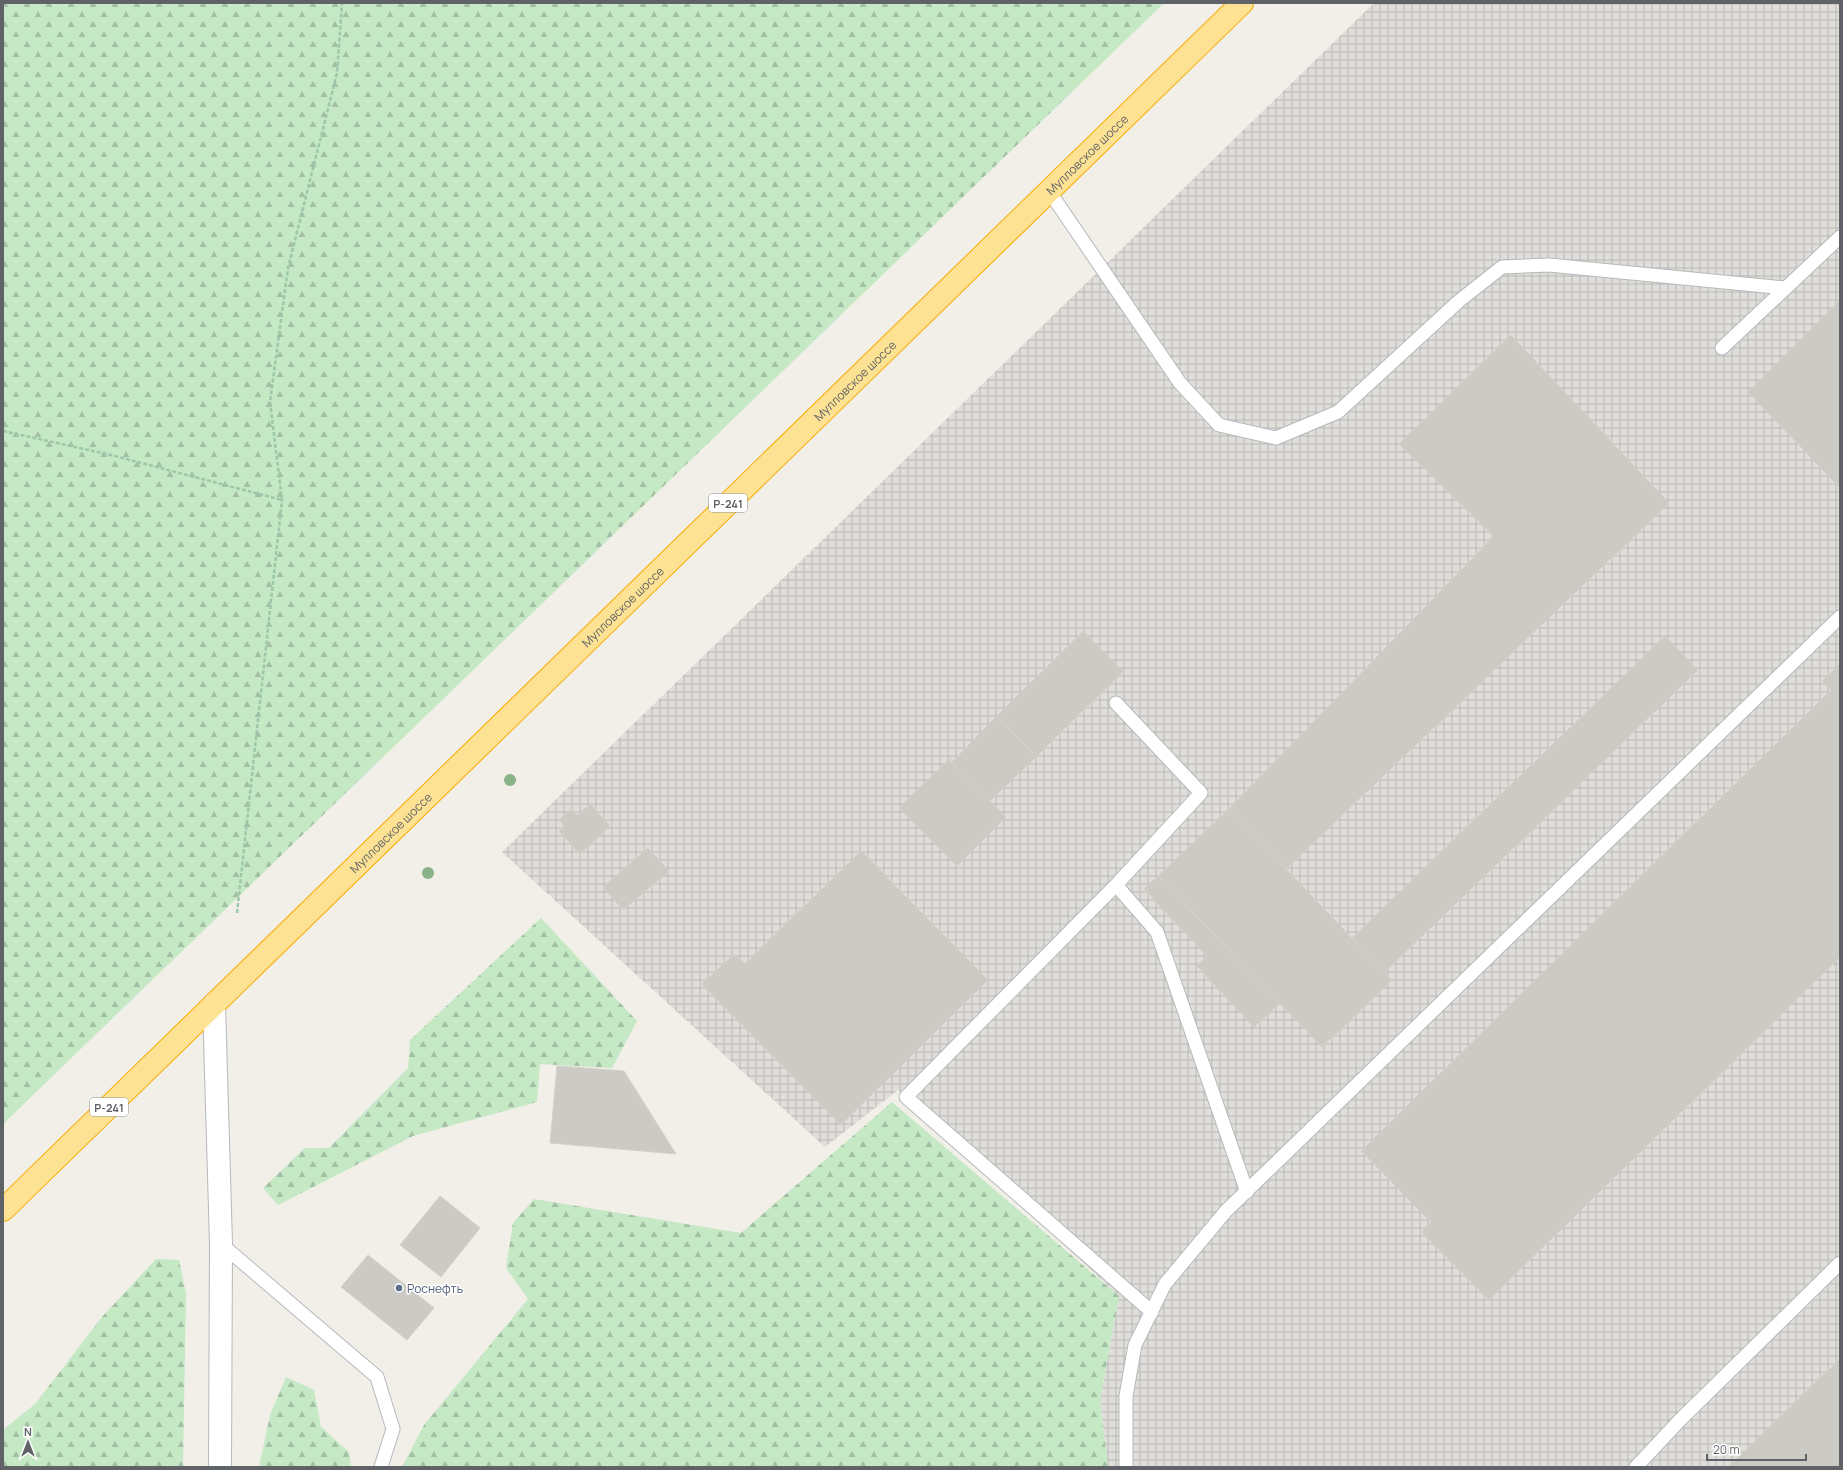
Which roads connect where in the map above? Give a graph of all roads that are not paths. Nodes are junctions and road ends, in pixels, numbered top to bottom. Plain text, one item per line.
1 (1242, 3) edge
2 (1049, 191) junction
3 (1840, 237) edge
4 (1786, 288) junction
5 (1722, 348) dead end
6 (1840, 617) edge
7 (1116, 703) dead end
8 (1116, 886) junction
9 (214, 1004) junction
10 (1247, 1192) junction
11 (3, 1210) edge
12 (221, 1244) junction
13 (1840, 1263) edge
14 (1152, 1312) junction
15 (220, 1467) edge
16 (381, 1467) edge
17 (1126, 1467) edge
18 (1636, 1467) edge

1 - 2 highway, Мулловское шоссе / Р-241
2 - 4 lane
2 - 9 highway, Мулловское шоссе / Р-241
3 - 4 lane
4 - 5 lane
6 - 10 lane
7 - 8 lane
8 - 10 lane
8 - 14 lane
9 - 11 highway, Мулловское шоссе / Р-241
9 - 12 street
10 - 14 lane
12 - 15 street
12 - 16 lane
13 - 18 lane
14 - 17 lane

